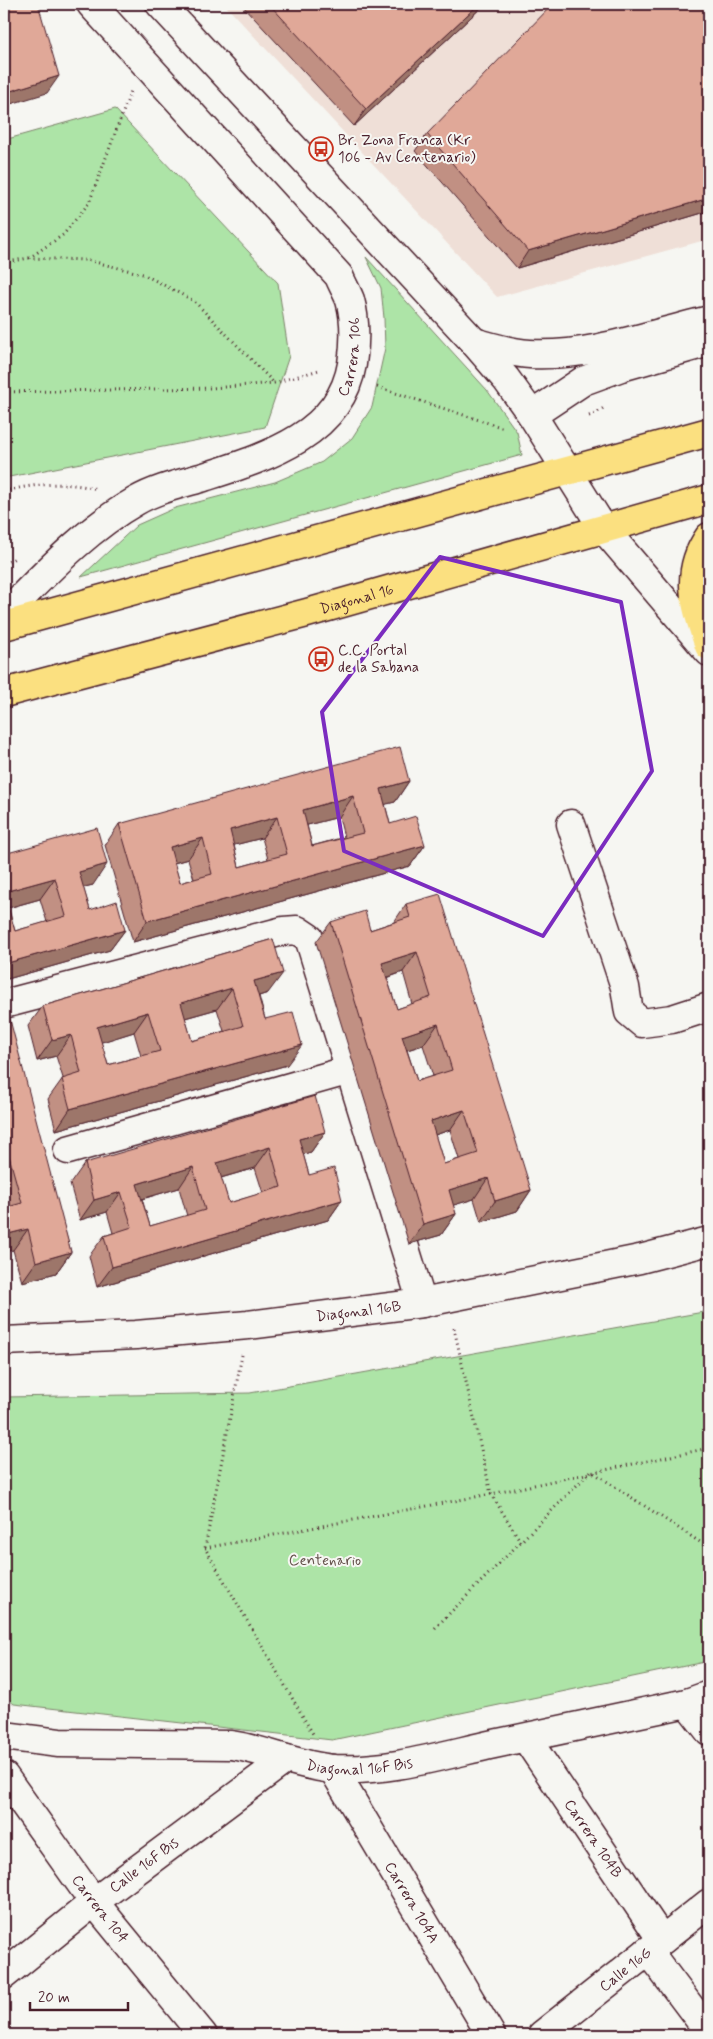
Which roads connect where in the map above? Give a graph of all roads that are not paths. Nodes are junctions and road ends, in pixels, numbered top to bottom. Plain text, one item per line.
1 (91, 4) edge
2 (160, 4) edge
3 (709, 320) edge
4 (474, 342) junction
5 (709, 342) edge
6 (532, 415) junction
7 (709, 432) edge
8 (567, 471) junction
9 (709, 499) edge
10 (603, 528) junction
11 (709, 536) edge
12 (4, 615) edge
13 (4, 626) edge
14 (709, 646) edge
15 (709, 652) edge
16 (4, 694) edge
17 (571, 824) dead end
18 (4, 1004) edge
19 (709, 1007) edge
20 (350, 1070) junction
21 (68, 1150) dead end
22 (709, 1241) edge
23 (435, 1301) junction
24 (4, 1341) edge
25 (698, 1699) edge
26 (709, 1731) edge
27 (4, 1736) edge
28 (526, 1738) junction
29 (286, 1759) junction
30 (333, 1769) junction
31 (4, 1776) edge
32 (94, 1902) junction
33 (709, 1903) edge
34 (655, 1946) junction
35 (4, 1975) edge
36 (709, 2032) edge
37 (203, 2035) edge
38 (491, 2035) edge
39 (542, 2035) edge

1 - 12 street, Carrera 106
2 - 4 street
3 - 4 street
4 - 6 street
5 - 6 street
6 - 8 street
7 - 8 main road
8 - 10 street
8 - 13 main road
9 - 10 main road, Diagonal 16
10 - 15 street
10 - 16 main road, Diagonal 16
11 - 14 main road
17 - 19 street
18 - 20 street
20 - 21 street
20 - 23 street
22 - 23 street, Diagonal 16B
23 - 24 street, Diagonal 16B
25 - 26 street
25 - 28 street, Diagonal 16F Bis
27 - 29 street, Diagonal 16F Bis
28 - 30 street, Diagonal 16F Bis
28 - 34 street, Carrera 104B
29 - 30 street, Diagonal 16F Bis
29 - 32 street, Calle 16F Bis
30 - 38 street, Carrera 104A
31 - 32 street, Carrera 104
32 - 35 street, Calle 16F Bis
32 - 37 street, Carrera 104
33 - 34 street, Calle 16G
34 - 36 street, Carrera 104B
34 - 39 street, Calle 16G

